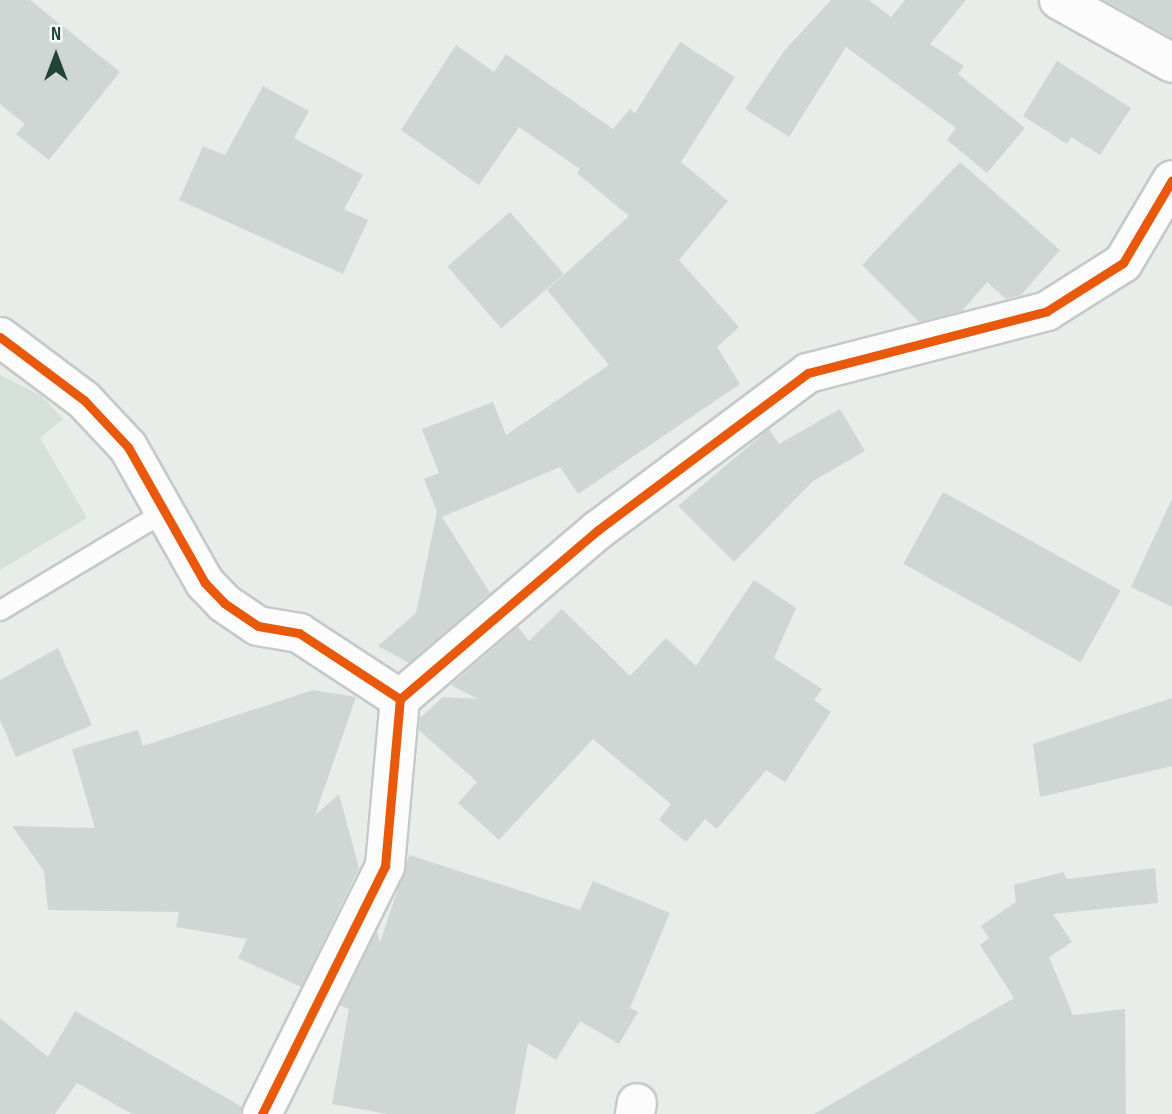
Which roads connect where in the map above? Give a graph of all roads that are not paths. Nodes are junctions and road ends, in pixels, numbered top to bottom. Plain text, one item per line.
1 (1059, 0) edge
2 (1172, 64) edge
3 (1172, 180) edge
4 (0, 337) edge
5 (165, 511) junction
6 (0, 610) edge
7 (400, 699) junction
8 (262, 1114) edge

1 - 2 street
3 - 7 street
4 - 5 street
5 - 6 lane
5 - 7 street
7 - 8 street

